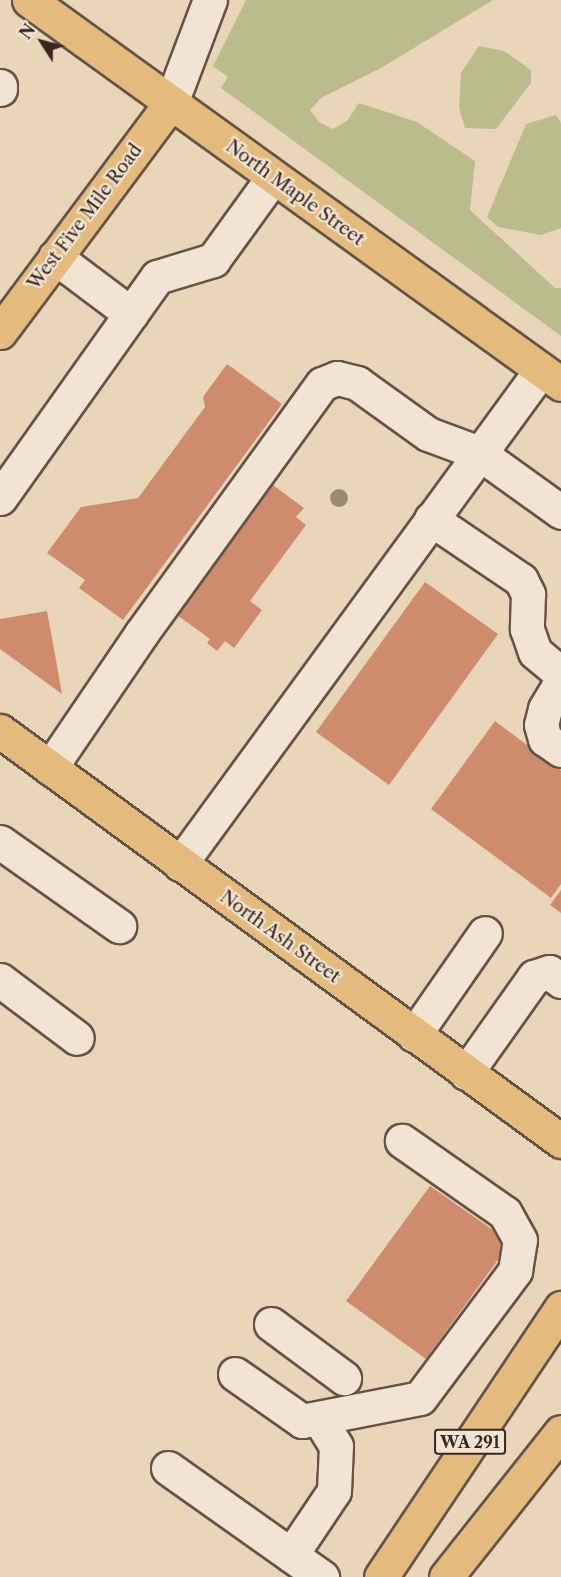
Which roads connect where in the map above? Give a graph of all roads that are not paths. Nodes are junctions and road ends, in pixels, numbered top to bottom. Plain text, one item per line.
1 (29, 0) edge
2 (210, 0) edge
3 (171, 103) junction
4 (273, 177) junction
5 (55, 257) junction
6 (131, 314) junction
7 (5, 315) edge
8 (551, 377) edge
9 (479, 453) junction
10 (0, 498) edge
11 (561, 512) edge
12 (431, 519) junction
13 (561, 674) edge
14 (561, 682) edge
15 (0, 731) edge
16 (561, 750) edge
17 (50, 768) junction
18 (0, 842) edge
19 (180, 864) junction
20 (119, 926) dead end
21 (485, 933) dead end
22 (0, 980) edge
23 (561, 981) edge
24 (414, 1035) junction
25 (77, 1038) dead end
26 (466, 1073) junction
27 (402, 1141) dead end
28 (561, 1141) edge
29 (561, 1308) edge
30 (272, 1324) dead end
31 (236, 1374) dead end
32 (344, 1378) dead end
33 (318, 1419) junction
34 (561, 1432) edge
35 (168, 1468) dead end
36 (291, 1555) junction
37 (322, 1577) edge
38 (381, 1577) edge
39 (446, 1577) edge

1 - 3 main road, North Maple Street
2 - 3 lane
3 - 4 main road, North Maple Street
3 - 5 main road, West Five Mile Road
4 - 6 lane
4 - 8 main road, North Maple Street
5 - 6 lane
5 - 7 main road, West Five Mile Road
6 - 10 lane
8 - 9 lane
9 - 11 lane
9 - 12 lane
9 - 17 lane
12 - 13 lane
12 - 19 lane
14 - 16 lane
15 - 17 main road, North Ash Street
17 - 19 main road, North Ash Street
18 - 20 lane
19 - 24 main road, North Ash Street
21 - 24 lane
22 - 25 lane
23 - 26 lane
24 - 26 main road, North Ash Street
26 - 28 main road, North Ash Street
27 - 33 lane
29 - 38 main road, WA 291
30 - 32 lane
31 - 33 lane
33 - 36 lane
34 - 39 main road
35 - 36 lane
36 - 37 lane

